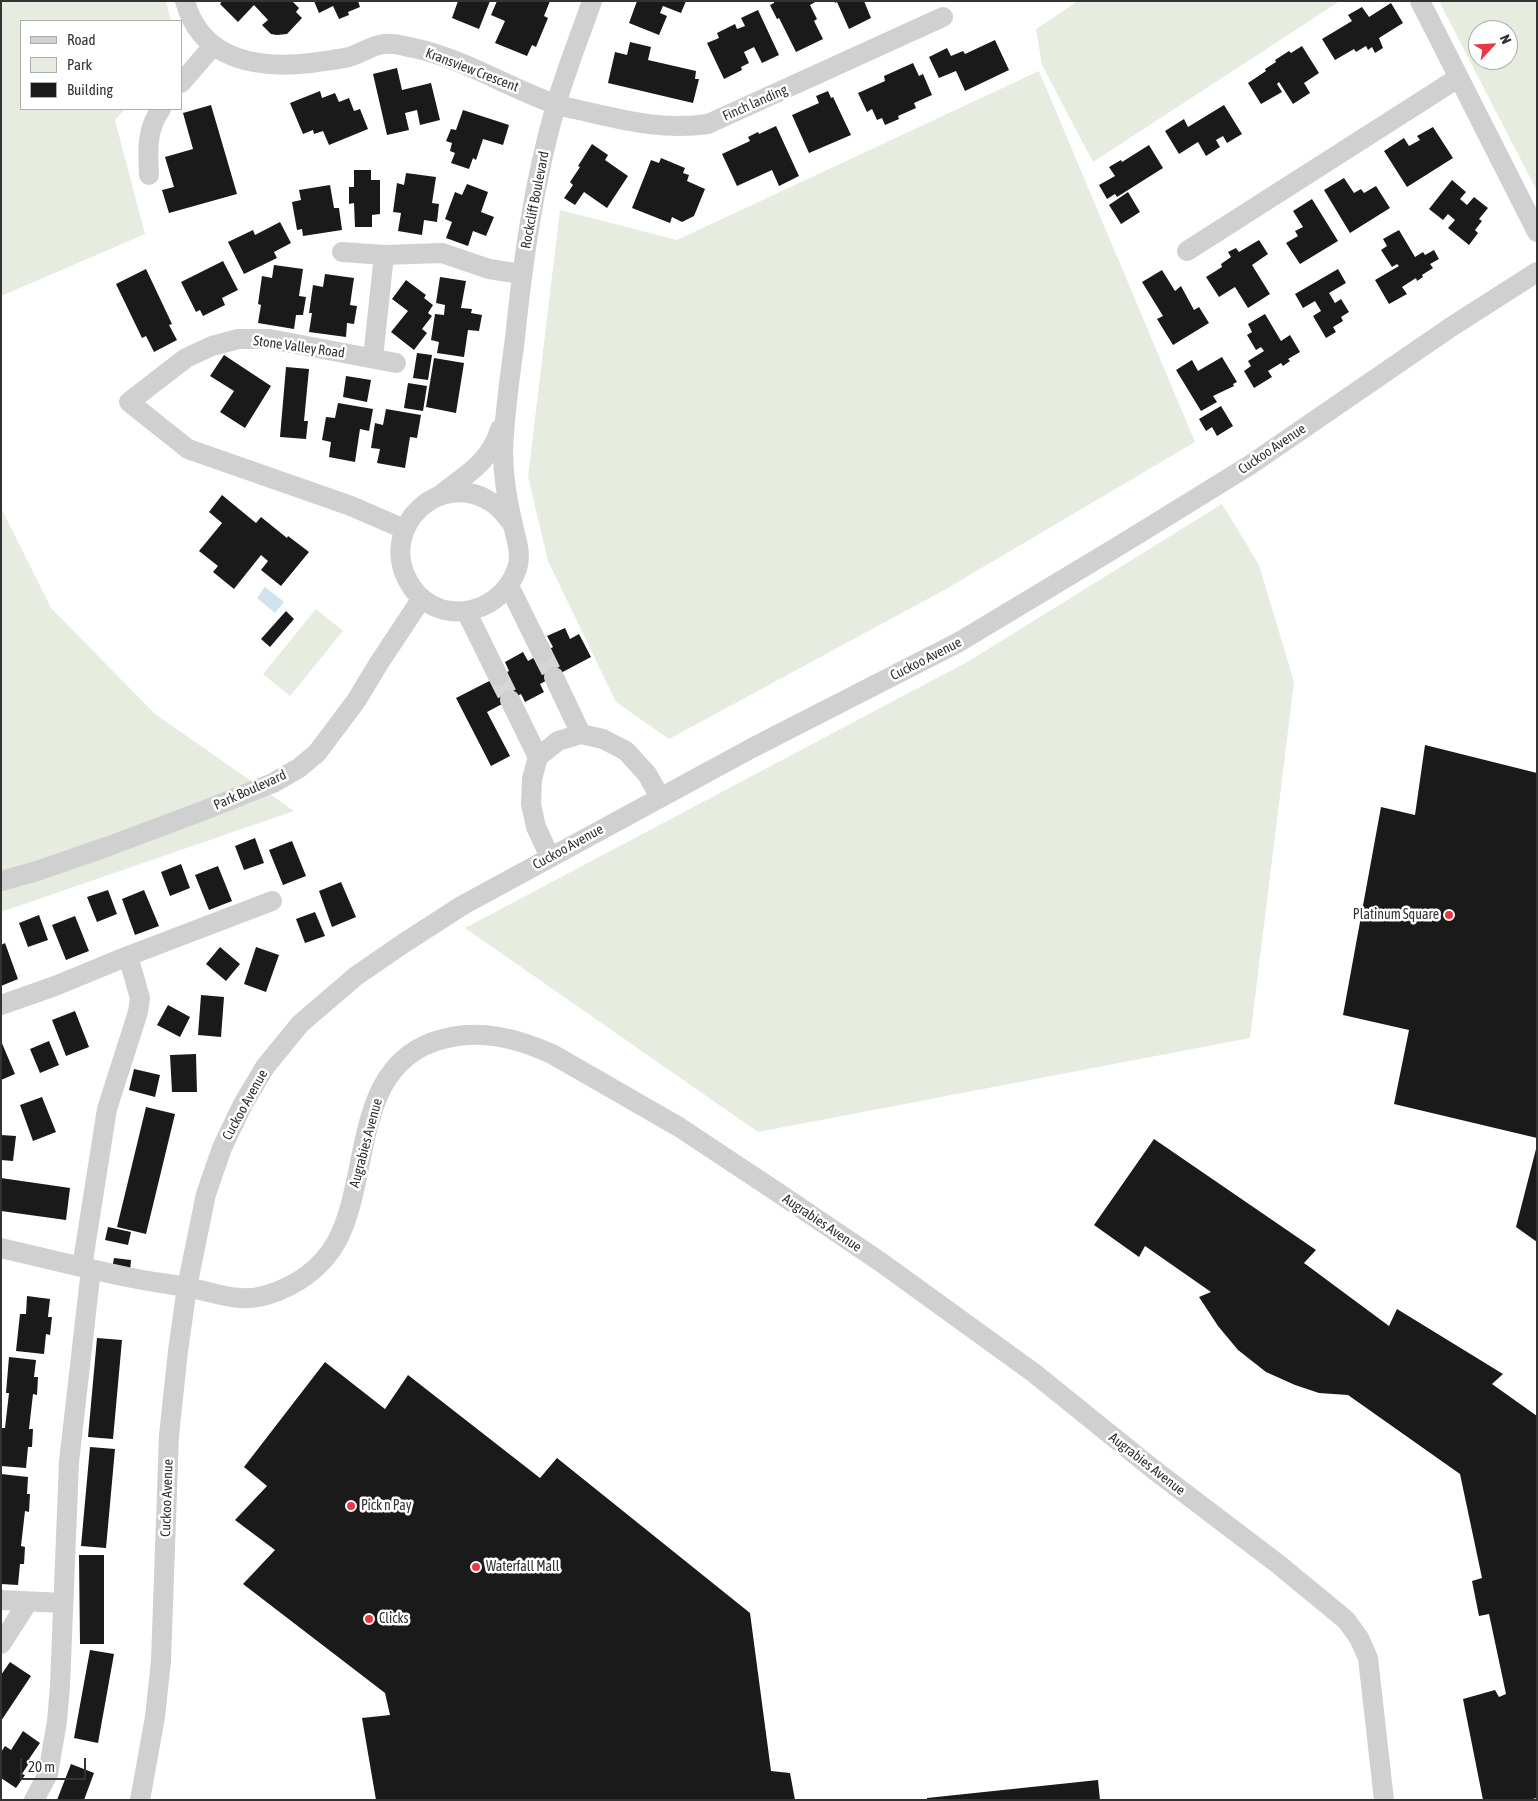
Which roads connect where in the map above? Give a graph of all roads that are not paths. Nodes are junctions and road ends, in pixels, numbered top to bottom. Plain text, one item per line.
1 (185, 1) edge
2 (592, 1) edge
3 (1420, 1) edge
4 (943, 17) dead end
5 (213, 46) junction
6 (1458, 78) junction
7 (182, 82) edge
8 (556, 104) junction
9 (159, 110) edge
10 (149, 175) dead end
11 (1537, 232) edge
12 (1187, 251) dead end
13 (342, 252) dead end
14 (384, 255) junction
15 (1537, 272) edge
16 (521, 274) junction
17 (373, 358) junction
18 (396, 362) dead end
19 (506, 405) junction
20 (439, 496) junction
21 (513, 525) junction
22 (404, 529) junction
23 (509, 586) junction
24 (422, 598) junction
25 (466, 611) junction
26 (542, 653) tunnel mouth
27 (498, 676) tunnel mouth
28 (554, 677) tunnel mouth
29 (510, 700) tunnel mouth
30 (581, 734) junction
31 (538, 757) junction
32 (660, 797) junction
33 (550, 857) junction
34 (1, 882) edge
35 (272, 901) dead end
36 (128, 956) junction
37 (1, 1005) edge
38 (1, 1248) edge
39 (87, 1268) junction
40 (187, 1287) junction
41 (1, 1600) edge
42 (28, 1602) junction
43 (63, 1604) junction
44 (1, 1644) edge
45 (1386, 1796) edge
46 (34, 1800) edge
47 (140, 1800) edge

1 - 5 street, Kransview Crescent
2 - 8 street, Rockcliff Boulevard
3 - 6 street
4 - 8 street, Finch landing
5 - 7 street
5 - 8 street, Kransview Crescent
6 - 11 street
6 - 12 street
8 - 16 street, Rockcliff Boulevard
9 - 10 street
13 - 14 street
14 - 16 street
14 - 17 street
15 - 32 street, Cuckoo Avenue
16 - 19 street, Rockcliff Boulevard
17 - 18 street, Stone Valley Road
17 - 22 street, Stone Valley Road
19 - 20 street
19 - 21 street
20 - 21 street
20 - 22 street
21 - 23 street
22 - 24 street
23 - 25 street
23 - 26 street
24 - 25 street
24 - 34 street, Park Boulevard
25 - 27 street
28 - 30 street
29 - 31 street
30 - 31 street
30 - 32 street
31 - 33 street
32 - 33 street, Cuckoo Avenue
33 - 40 street, Cuckoo Avenue
35 - 36 street
36 - 37 street
36 - 39 street
38 - 39 street, Augrabies Avenue
39 - 40 street, Augrabies Avenue
39 - 43 street
40 - 45 street, Augrabies Avenue
40 - 47 street, Cuckoo Avenue
41 - 42 street
42 - 43 street
42 - 44 street
43 - 46 street

